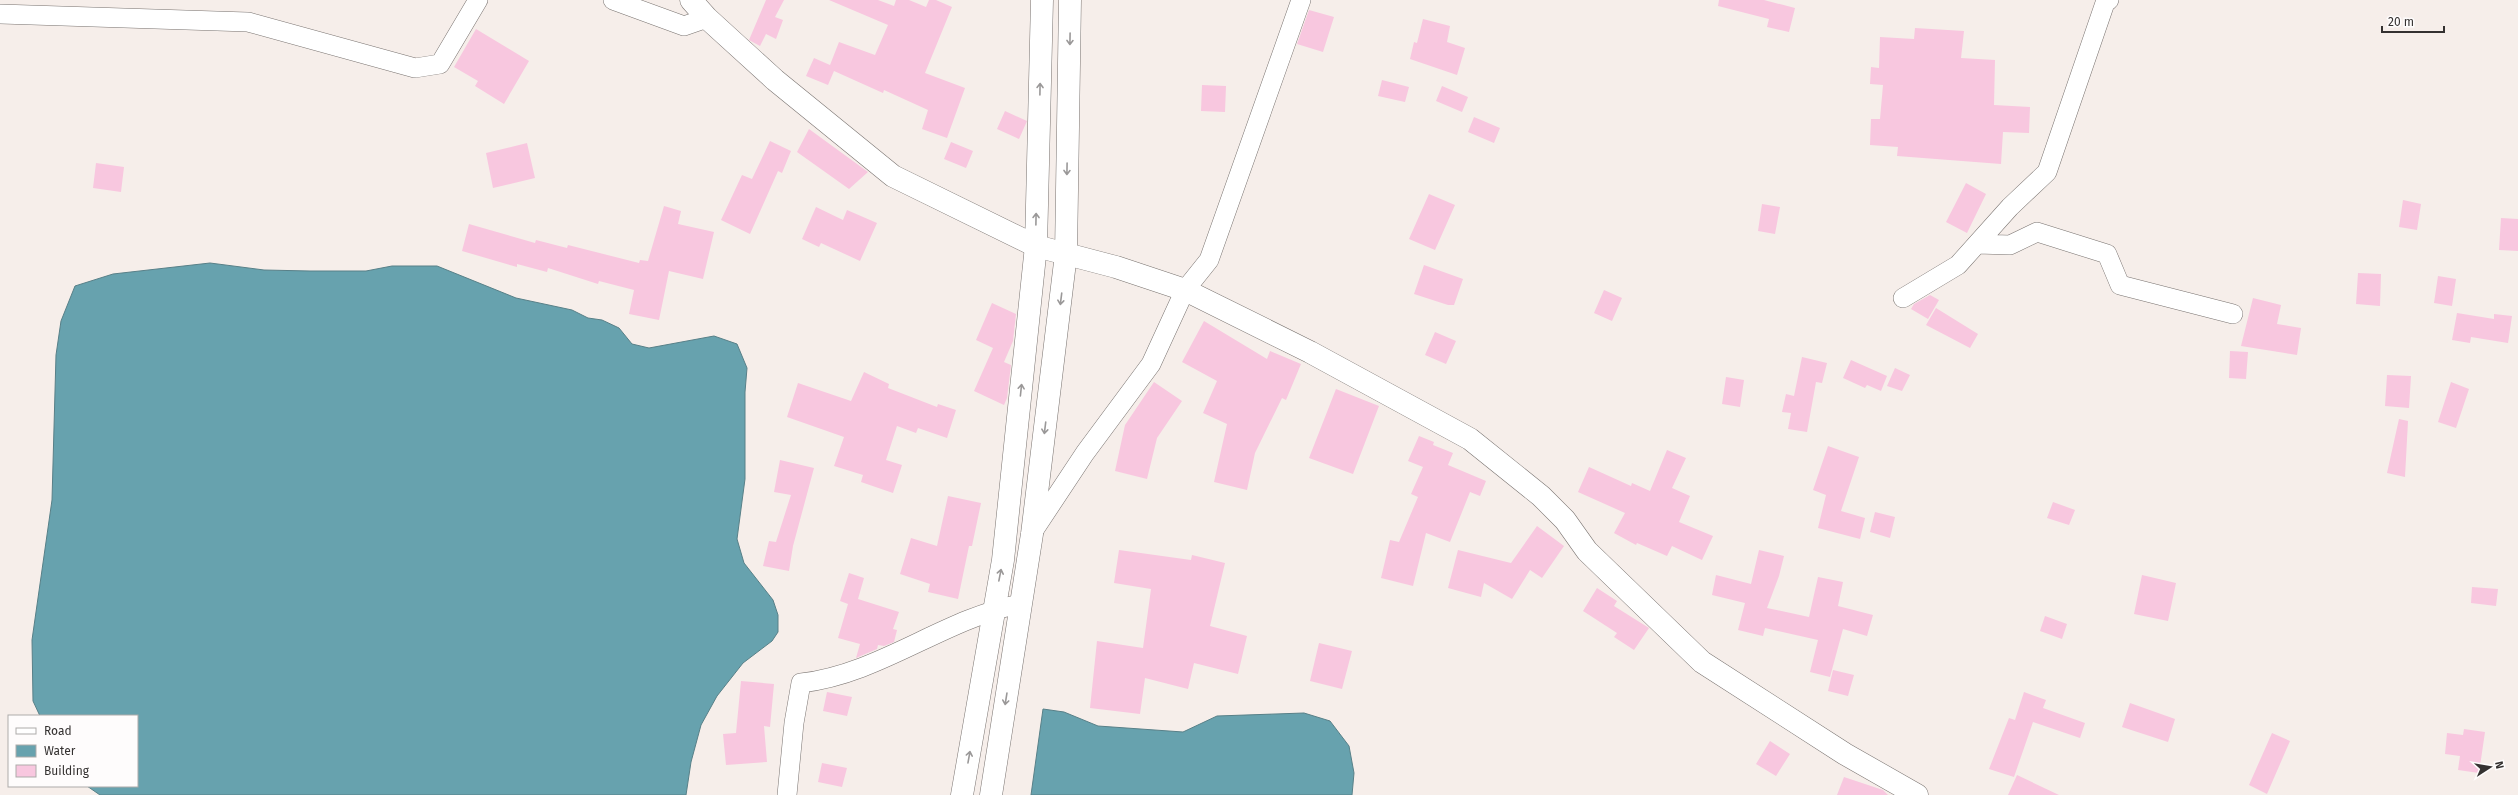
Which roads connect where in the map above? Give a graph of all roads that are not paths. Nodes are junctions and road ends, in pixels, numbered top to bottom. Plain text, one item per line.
1 (478, 0) edge
2 (613, 0) edge
3 (691, 0) edge
4 (1042, 0) edge
5 (1070, 0) edge
6 (1301, 0) edge
7 (2109, 0) edge
8 (0, 14) edge
9 (707, 18) junction
10 (1977, 244) junction
11 (1036, 246) junction
12 (1066, 254) junction
13 (1185, 290) junction
14 (1903, 298) dead end
15 (2233, 314) dead end
16 (1032, 534) junction
17 (1020, 604) junction
18 (993, 610) junction
19 (787, 795) edge
20 (962, 795) edge
21 (991, 795) edge
22 (1916, 795) edge

1 - 8 street
2 - 9 street
3 - 9 main road
11 -> 4 main road
5 -> 12 main road
6 - 13 street
7 - 10 street
9 - 11 main road
10 - 14 street
10 - 15 street
11 - 12 main road
18 -> 11 main road
12 - 13 main road
12 -> 16 main road
13 - 16 street
13 - 22 main road
16 - 17 main road
17 - 18 street
17 -> 21 main road
18 - 19 street
20 -> 18 main road

